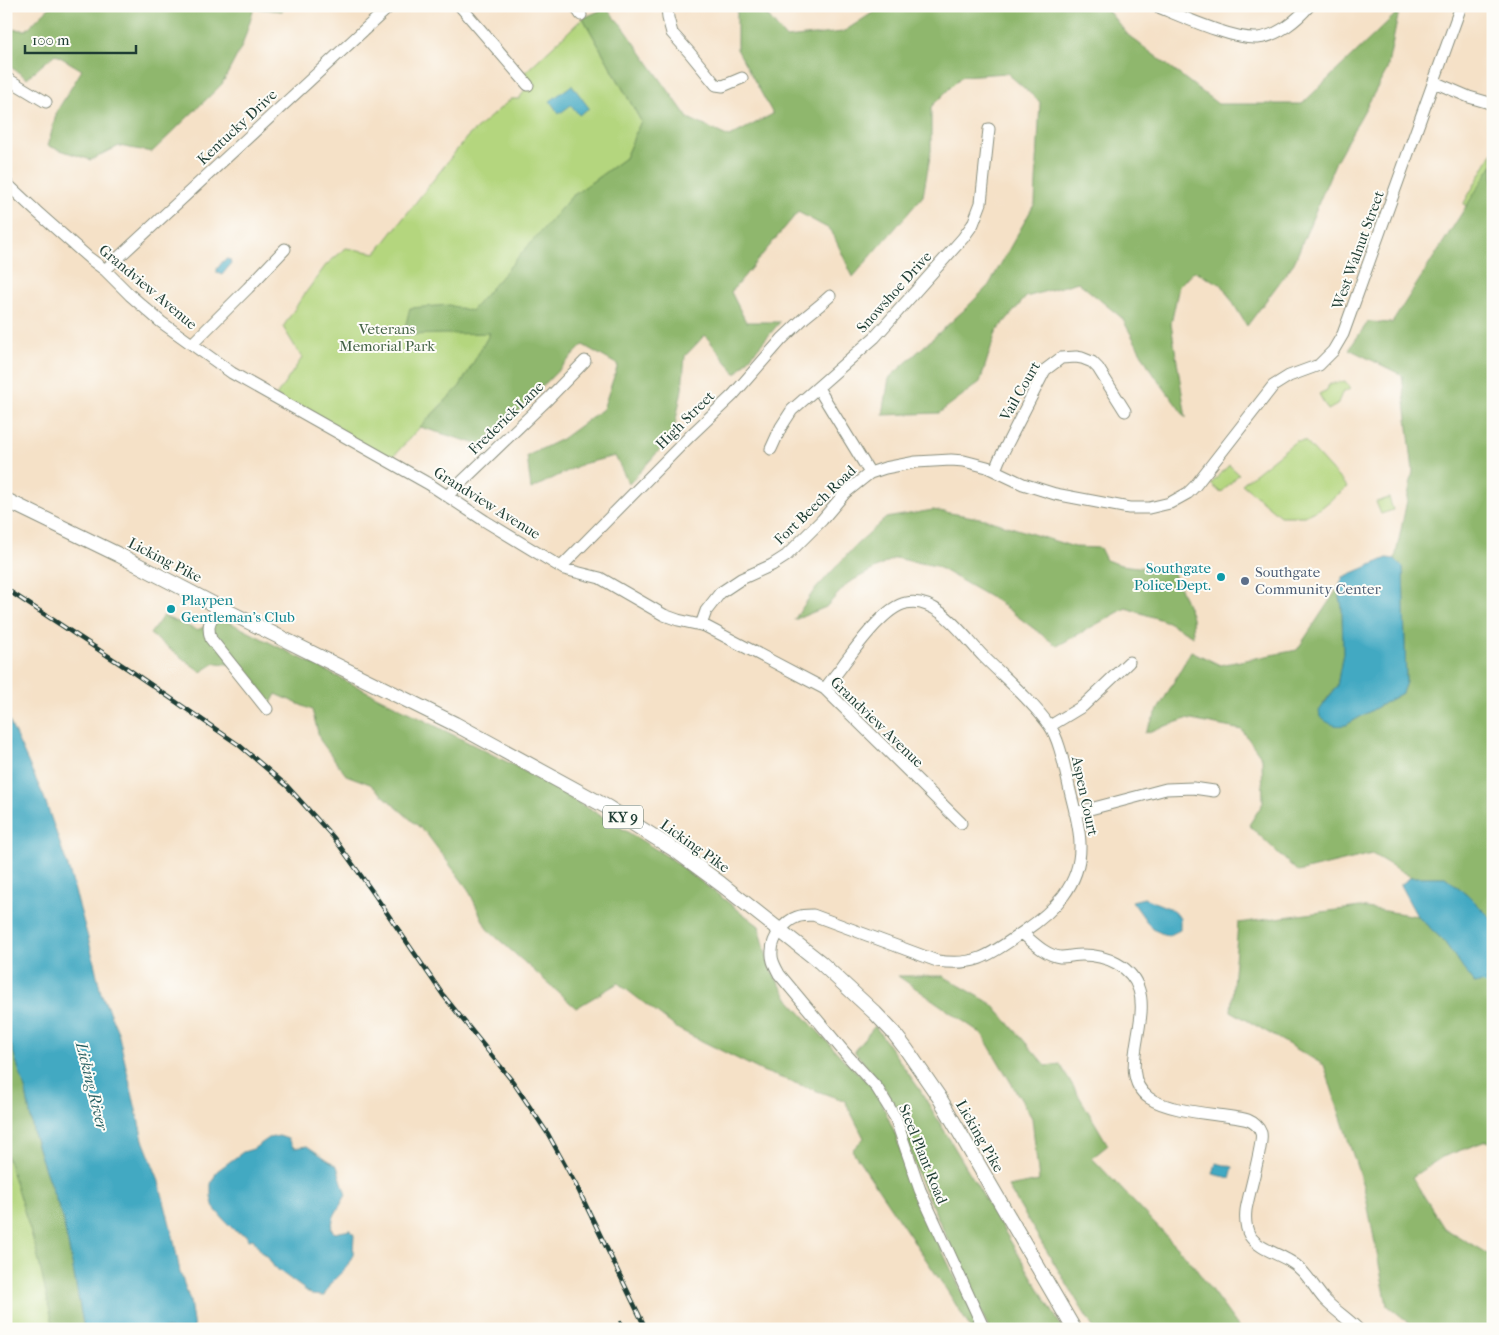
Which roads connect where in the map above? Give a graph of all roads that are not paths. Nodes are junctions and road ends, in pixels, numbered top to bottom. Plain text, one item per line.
1 (390, 6) edge
2 (460, 6) edge
3 (667, 6) edge
4 (1156, 6) edge
5 (1309, 6) edge
6 (1461, 6) edge
7 (6, 78) edge
8 (742, 78) dead end
9 (1434, 82) junction
10 (528, 85) dead end
11 (46, 102) dead end
12 (1493, 104) edge
13 (989, 129) dead end
14 (6, 183) edge
15 (285, 248) dead end
16 (105, 270) junction
17 (830, 296) dead end
18 (192, 344) junction
19 (585, 361) dead end
20 (818, 388) junction
21 (1125, 411) dead end
22 (772, 449) dead end
23 (1218, 457) joint
24 (995, 470) junction
25 (870, 473) junction
26 (447, 496) junction
27 (6, 500) edge
28 (561, 567) junction
29 (220, 607) junction
30 (701, 625) junction
31 (1129, 662) dead end
32 (825, 689) junction
33 (267, 709) dead end
34 (1050, 726) junction
35 (1214, 791) dead end
36 (1075, 813) junction
37 (961, 824) dead end
38 (1025, 931) junction
39 (780, 932) junction
40 (984, 1329) edge
41 (1074, 1329) edge
42 (1358, 1329) edge

1 - 16 street, Kentucky Drive
2 - 10 street
3 - 8 street
4 - 5 street
6 - 9 street, West Walnut Street
7 - 11 street
9 - 12 street
9 - 23 street, West Walnut Street
13 - 20 street, Snowshoe Drive
14 - 16 street, Grandview Avenue
15 - 18 street
16 - 18 street, Grandview Avenue
17 - 28 street, High Street
18 - 26 street, Grandview Avenue
19 - 26 street, Frederick Lane
20 - 22 street, Snowshoe Drive
20 - 25 street
21 - 24 street, Vail Court
23 - 24 street, Fort Beech Road
24 - 25 street, Fort Beech Road
25 - 30 street, Fort Beech Road
26 - 28 street, Grandview Avenue
27 - 29 main road, Licking Pike / KY 9
28 - 30 street, Grandview Avenue
29 - 33 street
29 - 39 main road, Licking Pike / KY 9
30 - 32 street, Grandview Avenue
31 - 34 street
32 - 34 street, Aspen Court
32 - 37 street, Grandview Avenue
34 - 36 street, Aspen Court
35 - 36 street
36 - 38 street, Aspen Court
38 - 39 street, Aspen Court
38 - 42 street
39 - 40 street, Steel Plant Road
39 - 41 main road, Licking Pike / KY 9

